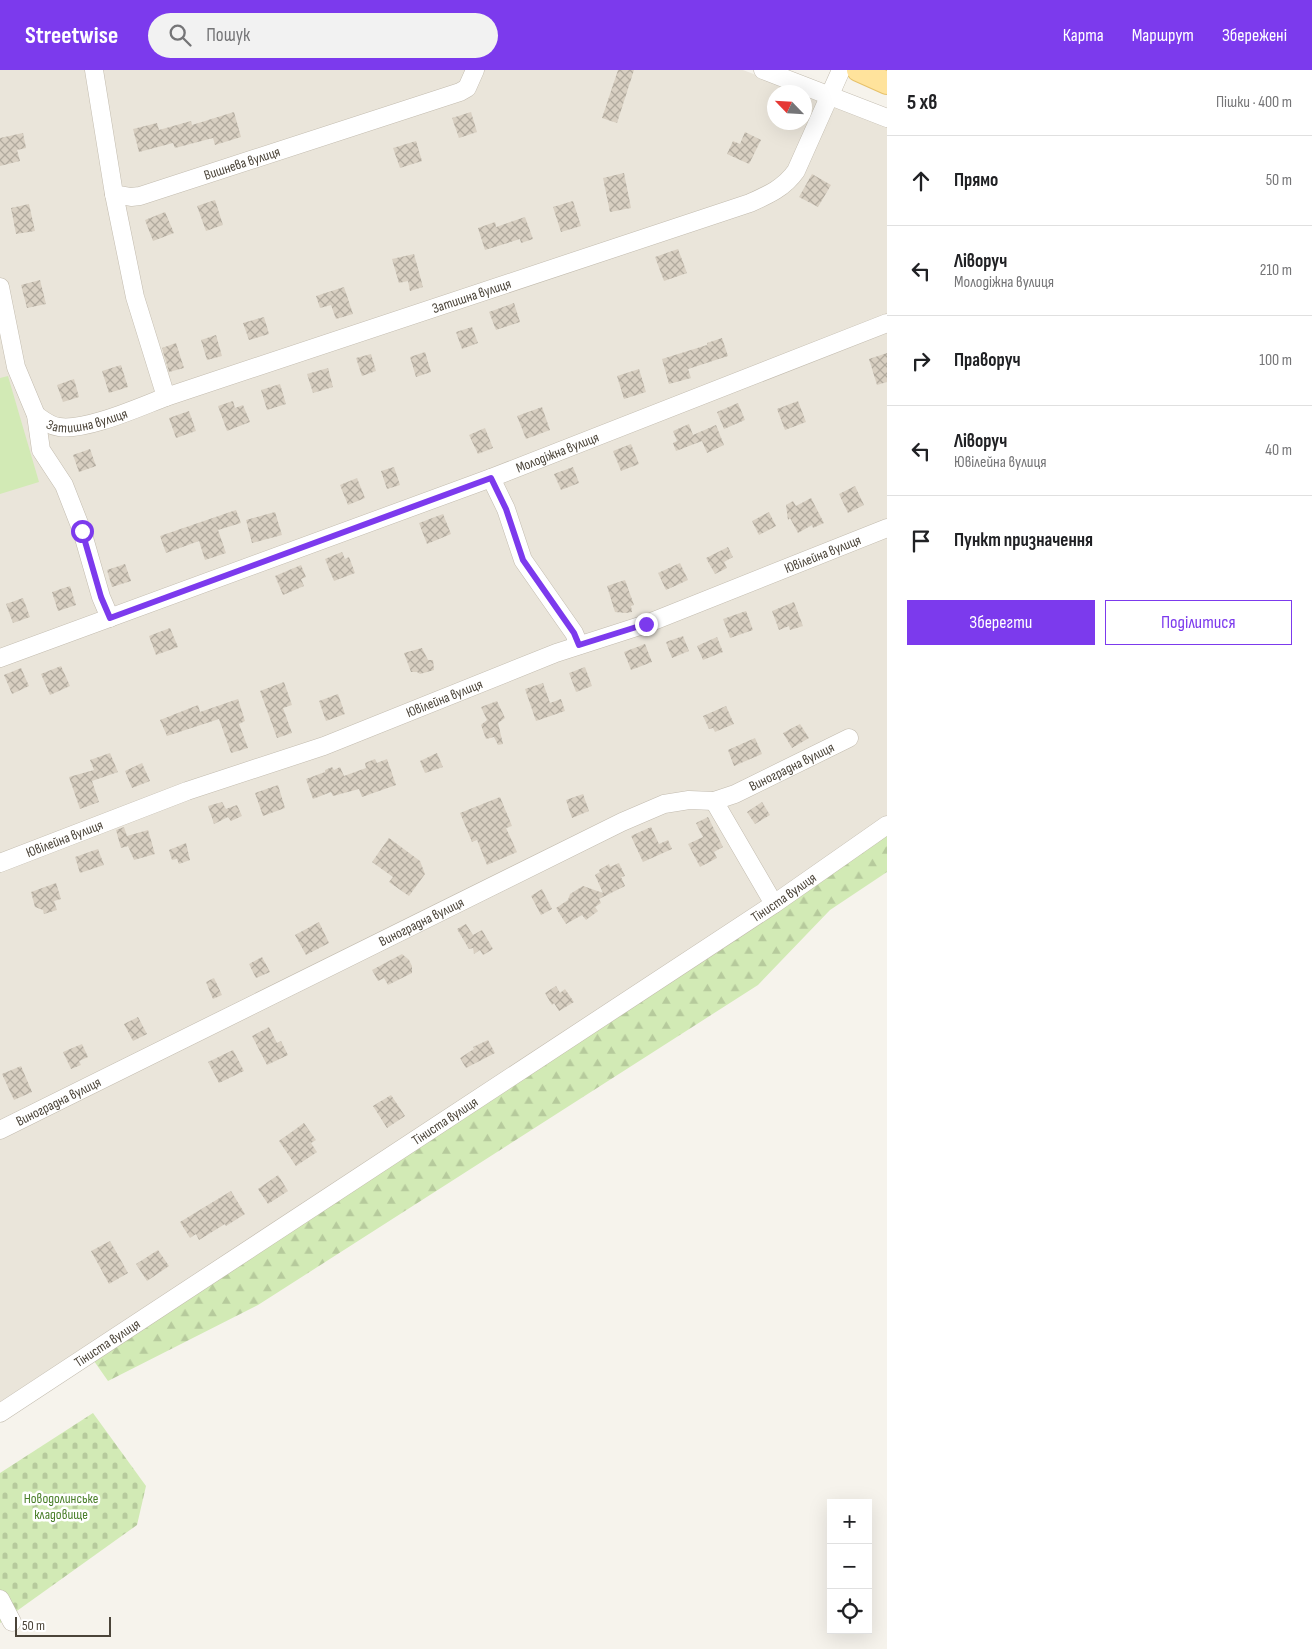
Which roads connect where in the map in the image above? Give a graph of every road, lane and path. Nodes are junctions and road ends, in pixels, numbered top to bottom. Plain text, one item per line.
1 (94, 70) edge
2 (475, 70) edge
3 (763, 70) edge
4 (841, 70) edge
5 (858, 70) edge
6 (887, 83) edge
7 (830, 96) junction
8 (887, 118) edge
9 (114, 194) junction
10 (0, 287) edge
11 (887, 323) edge
12 (166, 397) junction
13 (36, 415) junction
14 (58, 428) junction
15 (40, 444) junction
16 (491, 478) junction
17 (887, 528) edge
18 (110, 618) junction
19 (579, 645) junction
20 (0, 658) edge
21 (849, 738) dead end
22 (714, 801) junction
23 (887, 825) edge
24 (0, 863) edge
25 (774, 904) junction
26 (0, 1130) edge
27 (0, 1413) edge
28 (0, 1599) edge
29 (12, 1622) dead end

1 - 9 street
2 - 9 street, Вишнева вулиця
3 - 7 street
4 - 7 street, Затишна вулиця
5 - 6 main road
7 - 8 street
7 - 12 street, Затишна вулиця
9 - 12 street
10 - 13 street
11 - 16 street, Молодіжна вулиця
12 - 14 street, Затишна вулиця
13 - 14 street, Затишна вулиця
13 - 15 street
14 - 15 street
15 - 18 street
16 - 18 street, Молодіжна вулиця
16 - 19 street
17 - 19 street, Ювілейна вулиця
18 - 20 street, Молодіжна вулиця
19 - 24 street, Ювілейна вулиця
21 - 22 street, Виноградна вулиця
22 - 25 street
22 - 26 street, Виноградна вулиця
23 - 25 street, Тіниста вулиця
25 - 27 street, Тіниста вулиця
28 - 29 street

